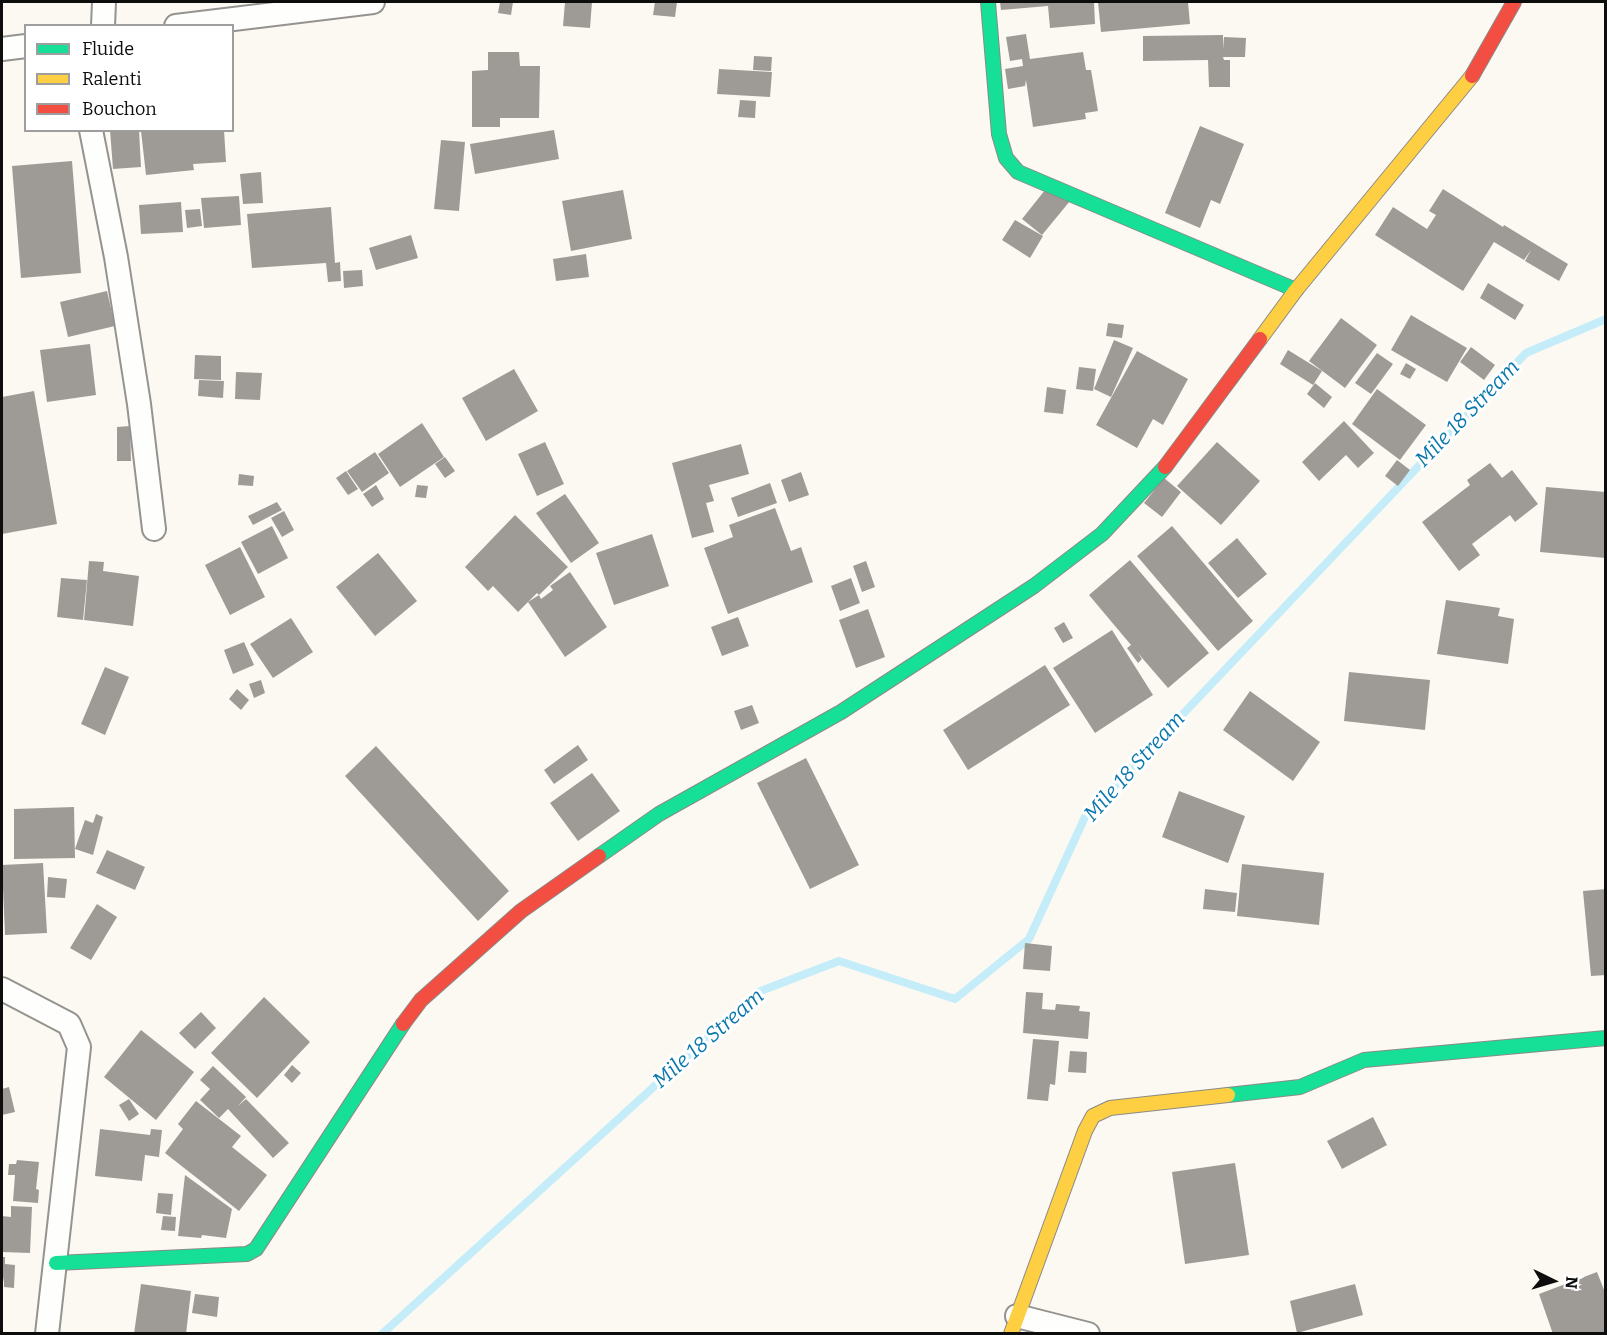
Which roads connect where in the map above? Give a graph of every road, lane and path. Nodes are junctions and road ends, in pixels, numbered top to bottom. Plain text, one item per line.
1 (104, 2) edge
2 (373, 2) edge
3 (988, 2) edge
4 (1514, 2) edge
5 (103, 24) edge
6 (192, 24) edge
7 (24, 46) edge
8 (2, 49) edge
9 (91, 132) edge
10 (1296, 290) junction
11 (154, 529) dead end
12 (2, 989) edge
13 (1605, 1038) edge
14 (56, 1263) junction
15 (1014, 1325) edge
16 (47, 1334) edge
17 (1088, 1334) edge

1 - 5 street
2 - 6 street
3 - 10 street
4 - 10 street
7 - 8 street
9 - 11 street
10 - 14 street
12 - 14 street
13 - 15 street
14 - 16 street
15 - 17 street

